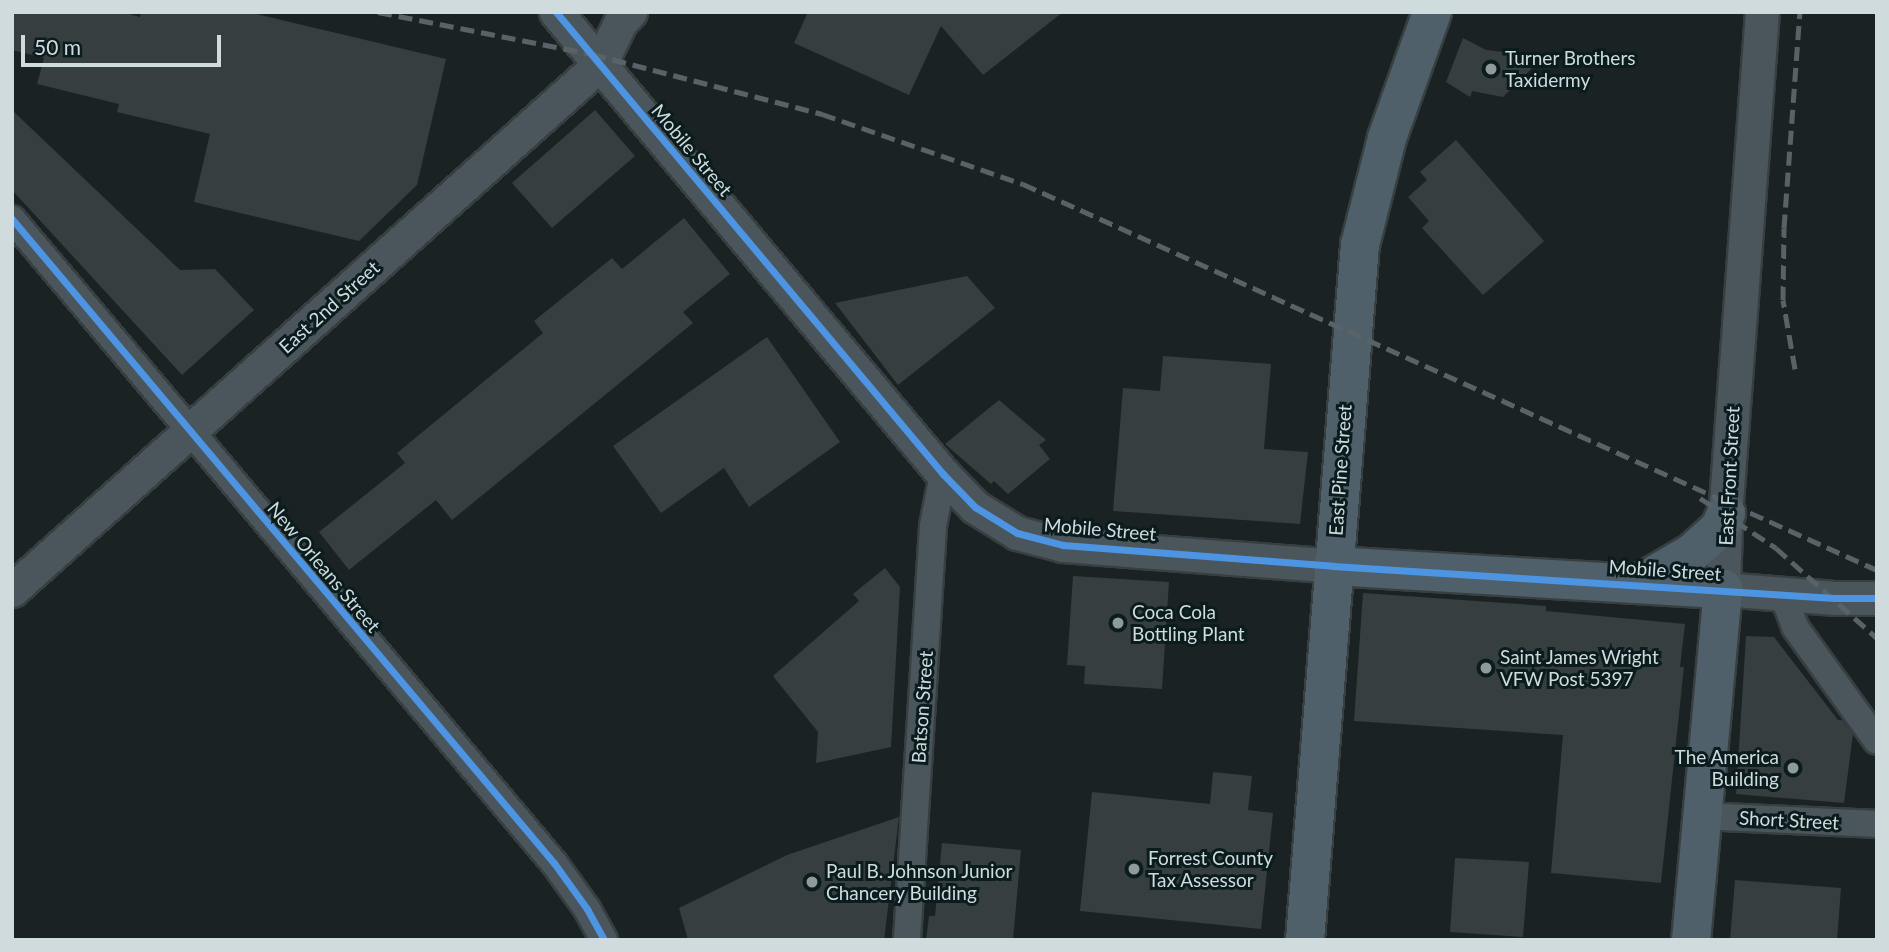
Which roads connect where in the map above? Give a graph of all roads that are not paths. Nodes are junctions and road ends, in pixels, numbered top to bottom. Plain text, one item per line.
1 (556, 12) edge
2 (630, 12) edge
3 (1432, 12) edge
4 (1762, 12) edge
5 (600, 64) junction
6 (12, 219) edge
7 (190, 432) junction
8 (943, 474) junction
9 (1726, 514) junction
10 (1333, 566) junction
11 (1639, 584) junction
12 (1723, 589) junction
13 (12, 590) edge
14 (1783, 595) junction
15 (1877, 598) edge
16 (1877, 741) edge
17 (1702, 816) junction
18 (1877, 824) edge
19 (604, 940) edge
20 (906, 940) edge
21 (1305, 940) edge
22 (1691, 940) edge

1 - 5 street, Mobile Street
2 - 5 street, East 2nd Street
3 - 10 main road, East Pine Street
4 - 9 street, East Front Street
5 - 7 street, East 2nd Street
5 - 8 street, Mobile Street
6 - 7 street, New Orleans Street
7 - 13 street, East 2nd Street
7 - 19 street, New Orleans Street
8 - 10 street, Mobile Street
8 - 20 street, Batson Street
9 - 11 main road
9 - 12 street, East Front Street
10 - 11 main road, Mobile Street
10 - 21 main road, East Pine Street
11 - 12 main road, Mobile Street
12 - 14 street, Mobile Street
12 - 17 main road, East Front Street
14 - 15 street, Mobile Street
14 - 16 street
17 - 18 street, Short Street
17 - 22 main road, East Front Street

